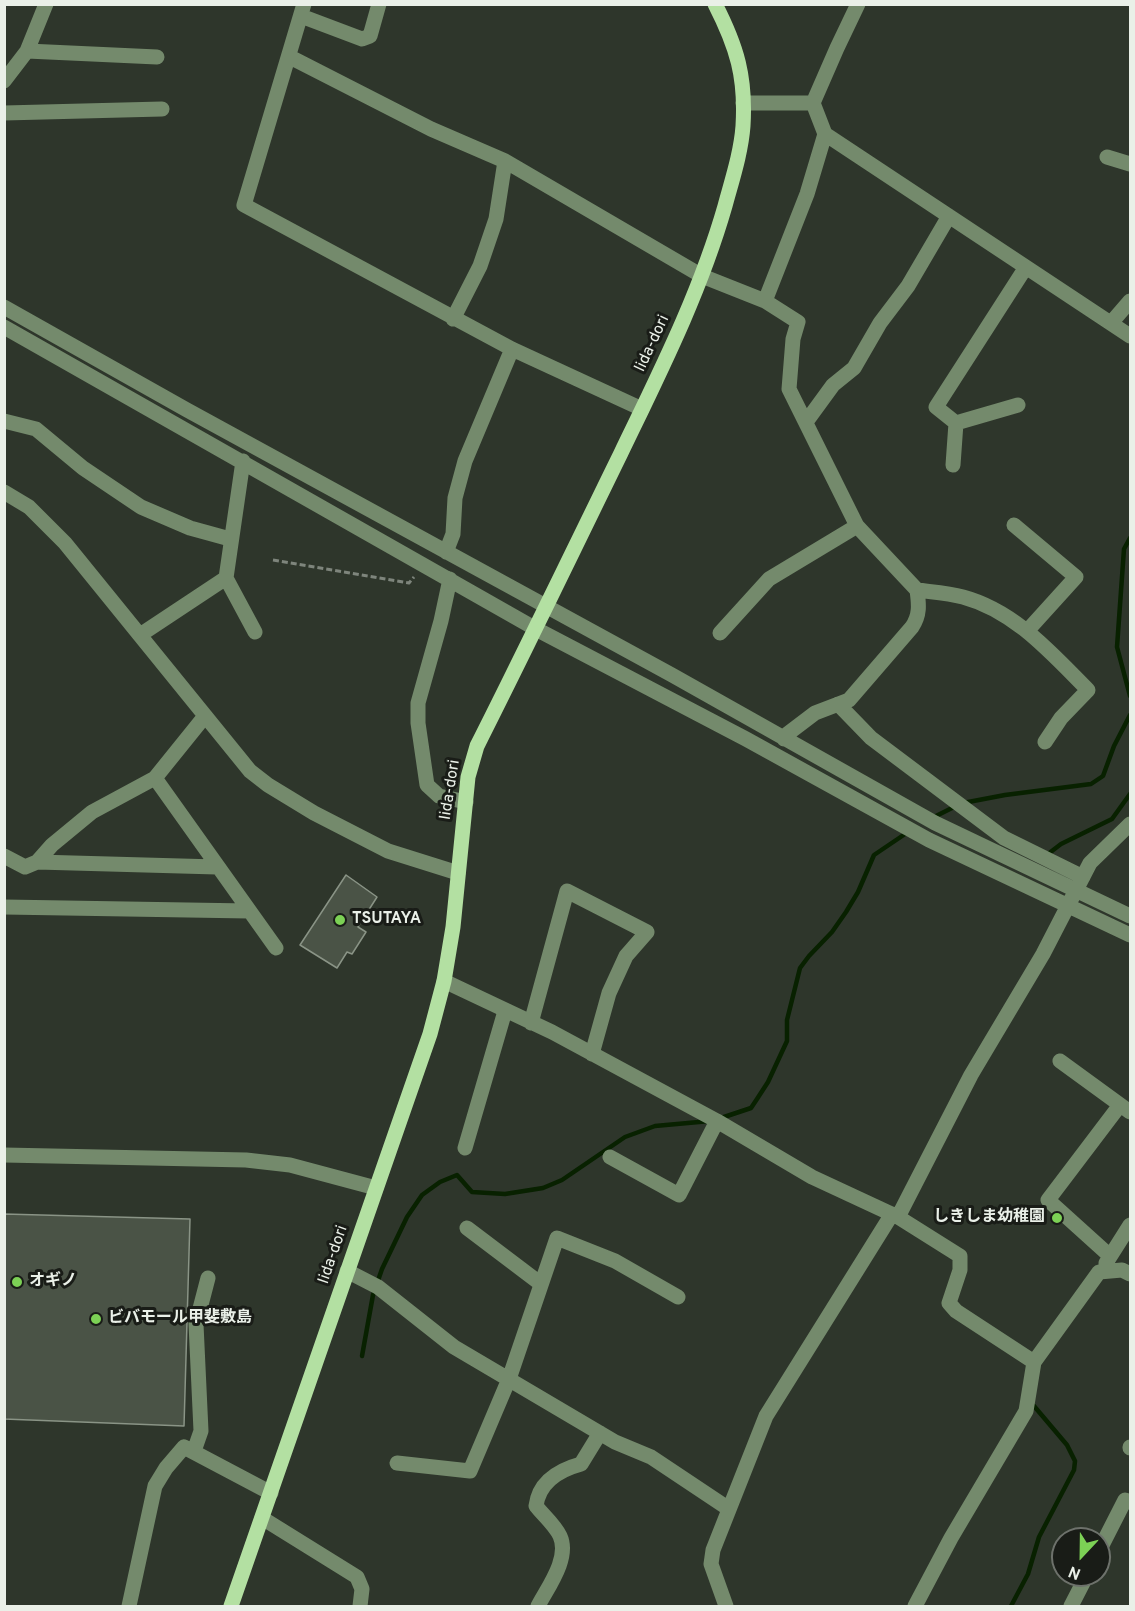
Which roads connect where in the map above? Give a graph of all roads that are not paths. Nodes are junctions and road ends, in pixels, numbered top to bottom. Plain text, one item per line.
1 (46, 4) edge
2 (379, 4) edge
3 (715, 4) edge
4 (858, 4) edge
5 (303, 10) edge
6 (27, 51) junction
7 (157, 57) dead end
8 (290, 57) junction
9 (4, 81) edge
10 (743, 103) junction
11 (813, 103) junction
12 (162, 109) dead end
13 (4, 113) edge
14 (825, 134) junction
15 (1107, 157) dead end
16 (505, 162) junction
17 (1131, 164) edge
18 (949, 216) junction
19 (1026, 267) junction
20 (702, 276) junction
21 (765, 301) junction
22 (1131, 301) edge
23 (4, 307) edge
24 (453, 318) junction
25 (1111, 323) junction
26 (4, 327) edge
27 (1131, 336) edge
28 (512, 349) junction
29 (1018, 405) dead end
30 (642, 409) junction
31 (4, 421) edge
32 (806, 422) junction
33 (956, 423) junction
34 (243, 461) junction
35 (953, 465) dead end
36 (4, 492) edge
37 (1014, 525) dead end
38 (857, 526) junction
39 (230, 539) junction
40 (446, 552) junction
41 (226, 578) junction
42 (450, 579) junction
43 (917, 590) junction
44 (546, 607) junction
45 (536, 629) junction
46 (1028, 630) junction
47 (255, 632) dead end
48 (720, 633) dead end
49 (140, 635) junction
50 (838, 704) junction
51 (205, 716) junction
52 (784, 739) junction
53 (1045, 742) dead end
54 (155, 778) junction
55 (466, 802) junction
56 (1131, 824) edge
57 (4, 856) edge
58 (37, 862) junction
59 (218, 867) junction
60 (458, 873) junction
61 (1079, 884) junction
62 (4, 907) edge
63 (1067, 907) junction
64 (249, 911) junction
65 (1131, 916) edge
66 (1131, 935) edge
67 (276, 948) dead end
68 (444, 981) junction
69 (505, 1011) junction
70 (531, 1023) junction
71 (592, 1054) junction
72 (1060, 1061) dead end
73 (1125, 1108) edge
74 (717, 1121) junction
75 (465, 1148) dead end
76 (4, 1155) edge
77 (610, 1157) dead end
78 (376, 1188) junction
79 (895, 1215) junction
80 (1131, 1225) edge
81 (467, 1228) dead end
82 (1110, 1256) junction
83 (347, 1271) junction
84 (1099, 1272) junction
85 (1131, 1274) edge
86 (208, 1278) dead end
87 (541, 1284) junction
88 (678, 1297) dead end
89 (1034, 1362) junction
90 (509, 1379) junction
91 (600, 1433) junction
92 (194, 1451) junction
93 (397, 1463) dead end
94 (271, 1493) junction
95 (1131, 1502) edge
96 (729, 1509) junction
97 (262, 1518) junction
98 (1111, 1527) edge
99 (1081, 1587) edge
100 (129, 1606) edge
101 (231, 1606) edge
102 (360, 1606) edge
103 (538, 1606) edge
104 (726, 1606) edge
105 (915, 1606) edge
106 (1071, 1606) edge

1 - 6 street
2 - 5 street
3 - 10 main road, Iida-dori
4 - 11 street
5 - 8 street
6 - 7 street
6 - 9 street
8 - 16 street
8 - 24 street
10 - 11 street
10 - 20 main road, Iida-dori
11 - 14 street
12 - 13 street
14 - 18 street
14 - 21 street
15 - 17 street
16 - 20 street
16 - 24 street
18 - 19 street
18 - 32 street
19 - 25 street
19 - 33 street
20 - 21 street
20 - 30 main road, Iida-dori
21 - 32 street
22 - 25 street
23 - 40 street
24 - 28 street
25 - 27 street
26 - 34 street
28 - 30 street
28 - 40 street
29 - 33 street
30 - 44 main road, Iida-dori
31 - 39 street
32 - 38 street
33 - 35 street
34 - 39 street
34 - 42 street
36 - 49 street
37 - 46 street
38 - 43 street
38 - 48 street
39 - 41 street
40 - 44 street
41 - 47 street
41 - 49 street
42 - 45 street
42 - 55 street
43 - 46 street
43 - 50 street
44 - 45 main road, Iida-dori
44 - 52 street
45 - 55 main road, Iida-dori
45 - 63 street
46 - 53 street
49 - 51 street
50 - 52 street
50 - 61 street
51 - 54 street
51 - 60 street
52 - 61 street
54 - 58 street
54 - 59 street
55 - 60 main road, Iida-dori
56 - 61 street
57 - 58 street
58 - 59 street
59 - 64 street
60 - 68 main road, Iida-dori
61 - 63 street
61 - 65 street
62 - 64 street
63 - 66 street
63 - 79 street
64 - 67 street
68 - 69 street
68 - 78 main road, Iida-dori
69 - 70 street
69 - 75 street
70 - 71 street
70 - 71 street
71 - 74 street
72 - 73 street
73 - 82 street
74 - 77 street
74 - 79 street
76 - 78 street
78 - 83 main road, Iida-dori
79 - 89 street
79 - 96 street
80 - 82 street
81 - 87 street
82 - 84 street
83 - 90 street
83 - 94 main road, Iida-dori
84 - 85 street
84 - 89 street
86 - 92 street
87 - 88 street
87 - 90 street
89 - 105 street
90 - 91 street
90 - 93 street
91 - 96 street
91 - 103 street
92 - 94 street
92 - 100 street
94 - 97 main road, Iida-dori
95 - 98 street
96 - 104 street
97 - 101 main road, Iida-dori
97 - 102 street
99 - 106 street

